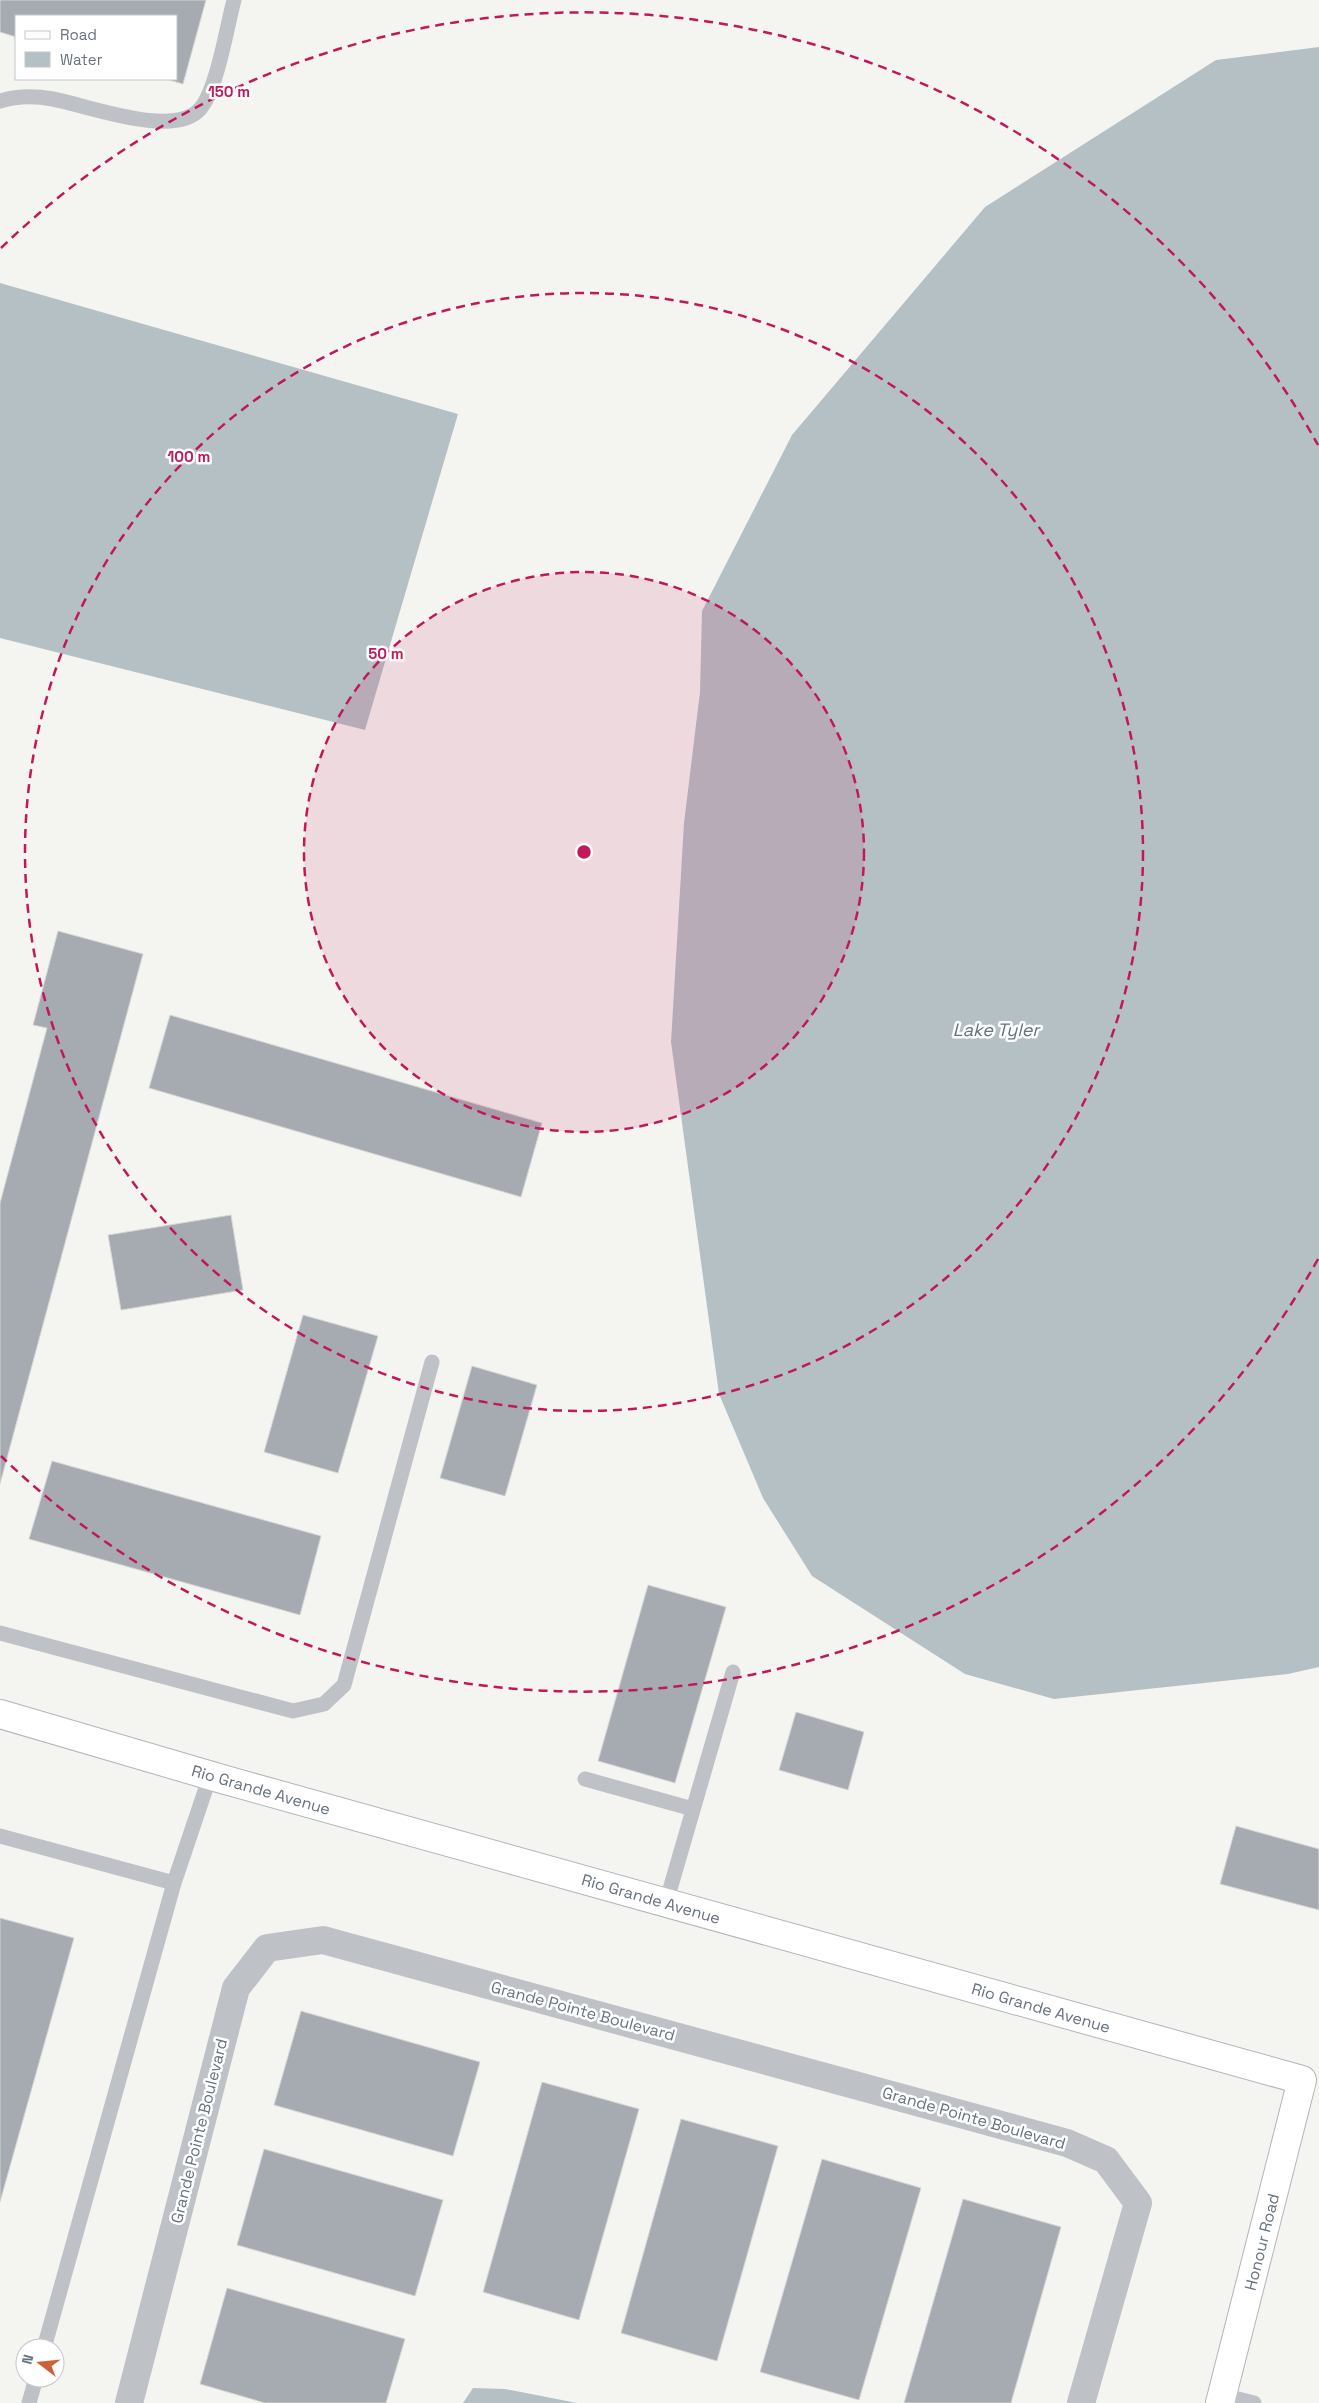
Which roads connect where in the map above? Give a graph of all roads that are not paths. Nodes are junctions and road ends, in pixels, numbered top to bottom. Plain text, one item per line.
1 (234, 0) edge
2 (0, 101) edge
3 (432, 1362) dead end
4 (0, 1633) edge
5 (733, 1672) dead end
6 (0, 1714) edge
7 (210, 1776) junction
8 (584, 1780) dead end
9 (693, 1810) junction
10 (0, 1836) edge
11 (174, 1883) junction
12 (666, 1903) junction
13 (1311, 2082) edge
14 (47, 2338) edge
15 (33, 2388) edge
16 (1221, 2399) edge
17 (29, 2403) edge
18 (129, 2403) edge
19 (1081, 2403) edge
20 (1254, 2403) edge

1 - 2 lane
3 - 4 lane
5 - 9 lane
6 - 7 street, Rio Grande Avenue
7 - 11 lane
7 - 12 street, Rio Grande Avenue
8 - 9 lane
9 - 12 lane
10 - 11 lane
11 - 14 lane
12 - 13 street, Rio Grande Avenue
13 - 16 street, Honour Road
15 - 17 lane
16 - 20 lane
18 - 19 street, Grande Pointe Boulevard

